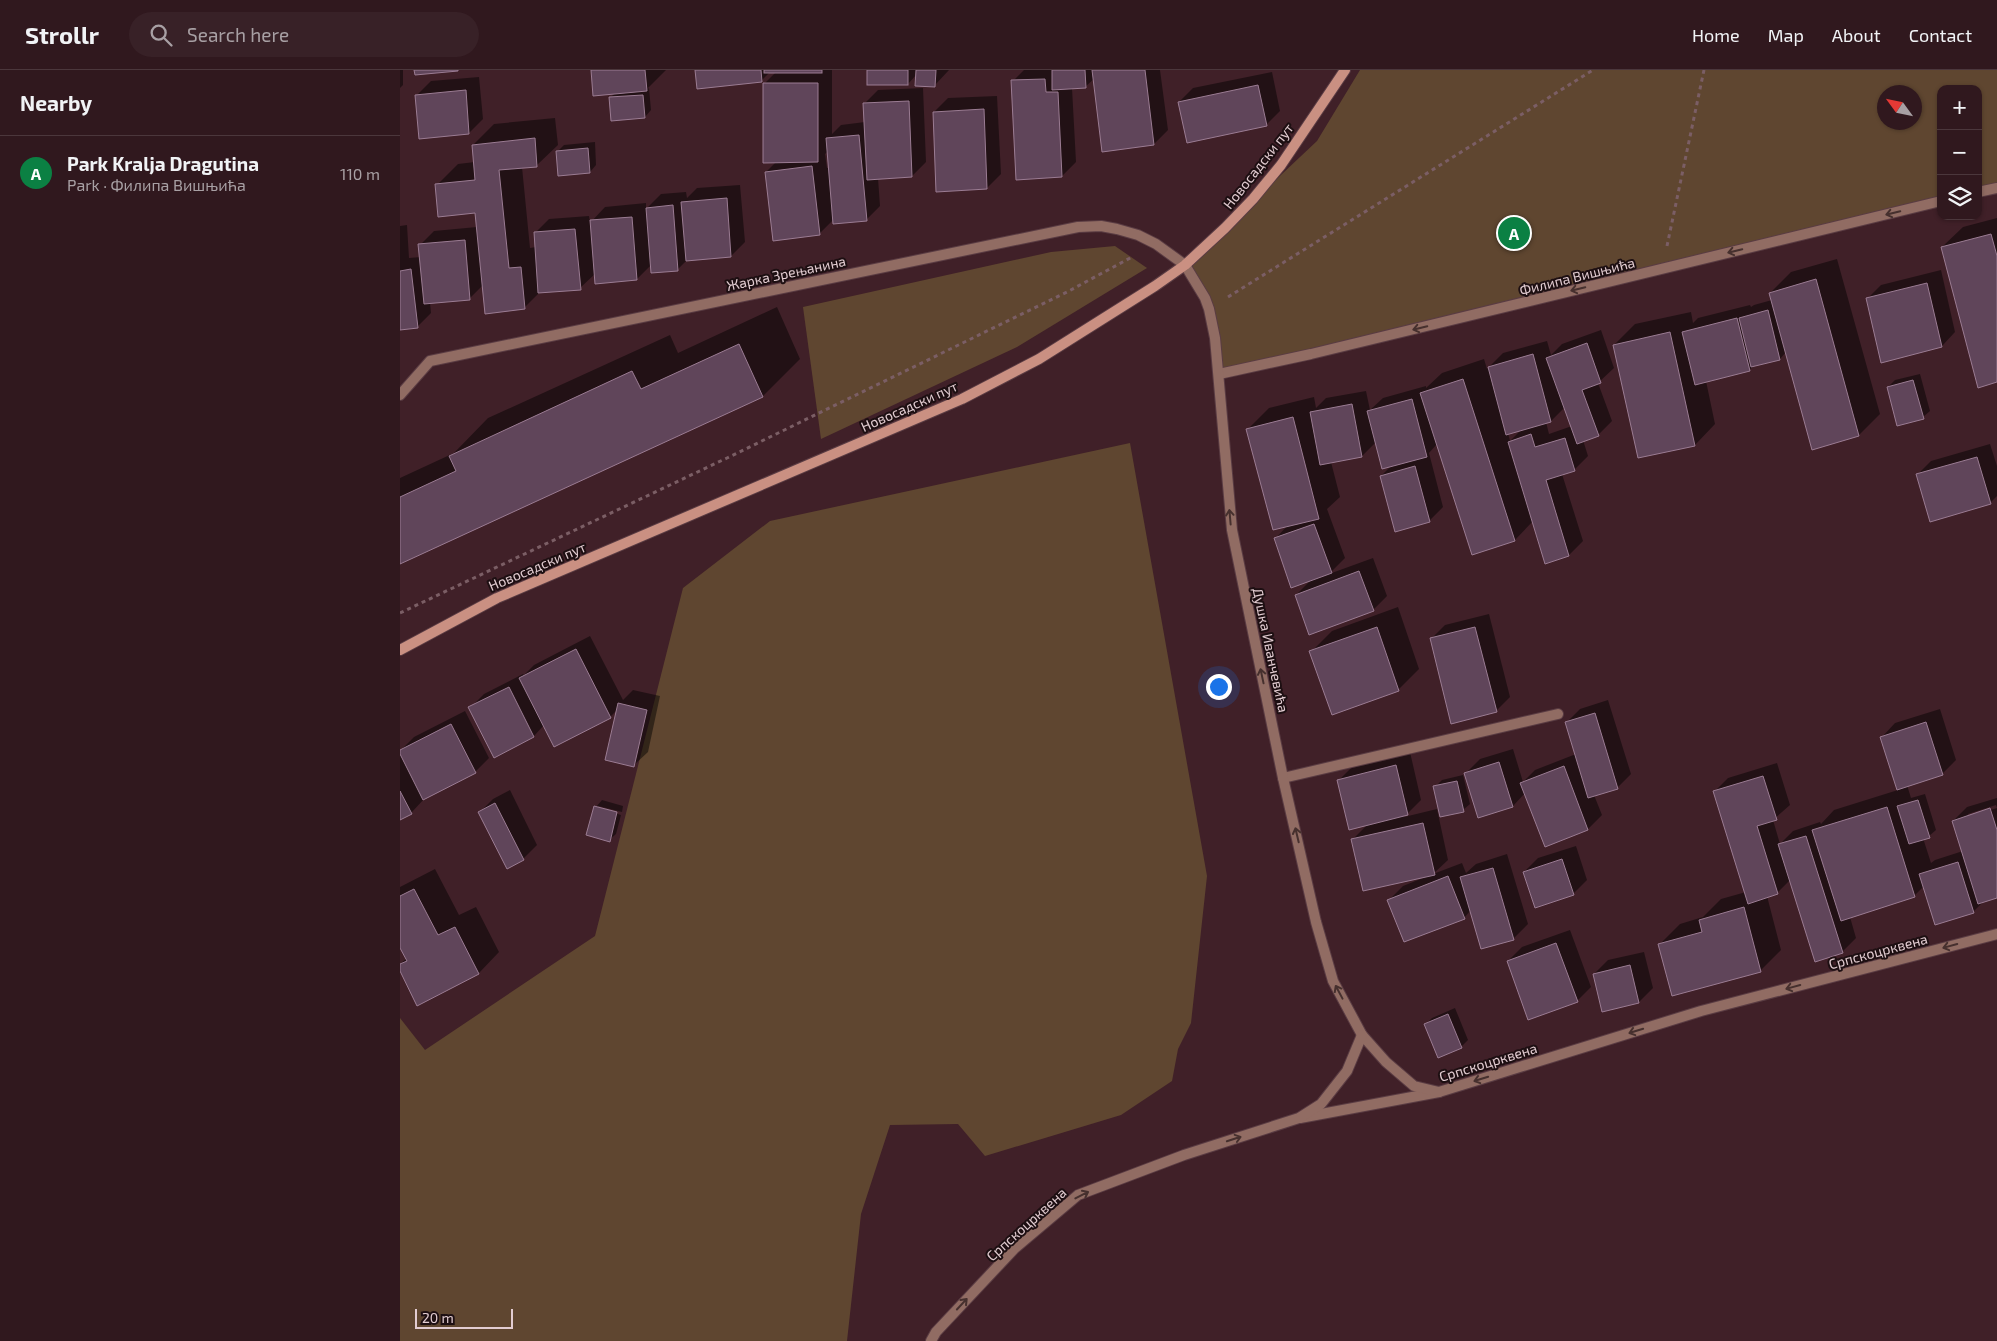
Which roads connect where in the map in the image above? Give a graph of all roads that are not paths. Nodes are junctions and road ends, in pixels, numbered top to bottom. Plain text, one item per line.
1 (1345, 70) edge
2 (1997, 188) edge
3 (1982, 191) edge
4 (1937, 202) edge
5 (1185, 265) junction
6 (1219, 374) junction
7 (400, 395) edge
8 (400, 650) edge
9 (1558, 714) dead end
10 (1283, 778) junction
11 (1997, 934) edge
12 (1362, 1035) junction
13 (1439, 1092) junction
14 (1299, 1118) junction
15 (931, 1341) edge

1 - 5 main road, Новосадски пут
2 - 3 street
4 -> 6 street, Филипа Вишњића
5 - 6 street, Душка Иванчевића
5 - 7 street, Жарка Зрењанина
5 - 8 main road, Новосадски пут
10 -> 6 street, Душка Иванчевића
9 - 10 street
12 -> 10 street, Душка Иванчевића
11 -> 13 street, Српскоцрквена
12 - 13 street, Српскоцрквена
12 - 14 street, Српскоцрквена
13 - 14 street
15 -> 14 street, Српскоцрквена

